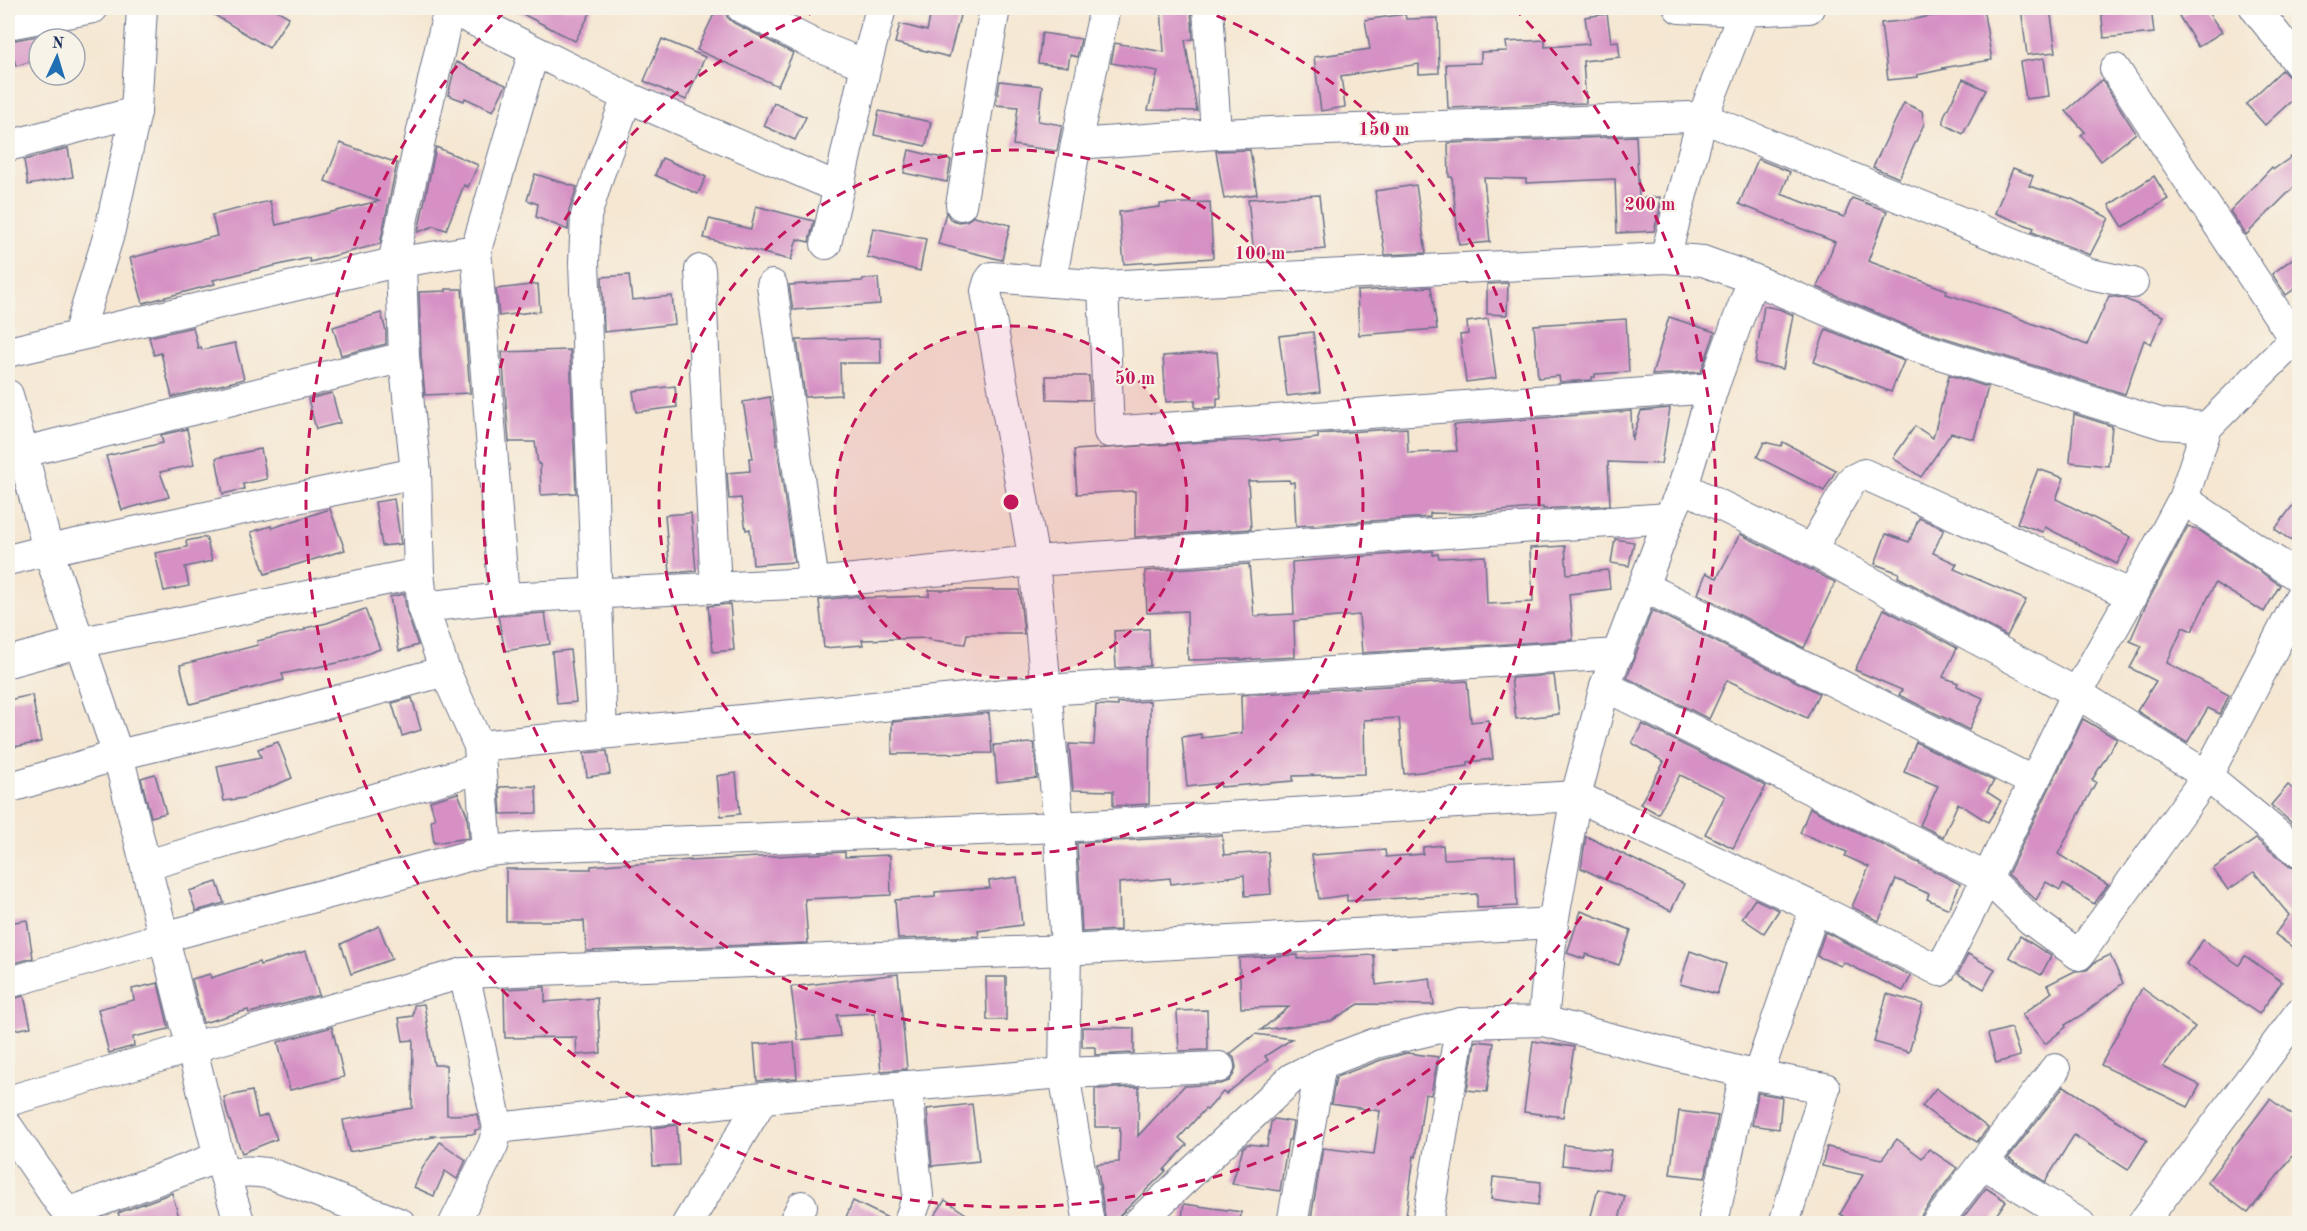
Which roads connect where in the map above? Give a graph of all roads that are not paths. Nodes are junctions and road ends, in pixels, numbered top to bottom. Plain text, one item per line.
1 (93, 8) edge
2 (142, 8) edge
3 (742, 8) edge
4 (882, 8) edge
5 (995, 8) edge
6 (1105, 8) edge
7 (1208, 8) edge
8 (1679, 8) edge
9 (1809, 8) edge
10 (2255, 8) edge
11 (1743, 11) junction
12 (21, 17) edge
13 (534, 51) junction
14 (866, 65) junction
15 (2300, 65) edge
16 (2115, 69) dead end
17 (627, 97) junction
18 (136, 111) junction
19 (1702, 119) junction
20 (1216, 134) junction
21 (1076, 144) junction
22 (8, 146) edge
23 (839, 188) junction
24 (961, 205) dead end
25 (826, 244) dead end
26 (476, 250) junction
27 (1665, 258) junction
28 (397, 263) junction
29 (700, 270) dead end
30 (1753, 279) junction
31 (1051, 282) junction
32 (2133, 283) dead end
33 (772, 285) dead end
34 (1103, 286) junction
35 (78, 334) junction
36 (2297, 337) edge
37 (8, 352) edge
38 (404, 357) junction
39 (1713, 388) junction
40 (8, 395) edge
41 (2207, 427) junction
42 (15, 454) edge
43 (416, 473) junction
44 (1683, 488) junction
45 (2183, 499) junction
46 (1669, 518) junction
47 (48, 550) junction
48 (1811, 550) junction
49 (8, 560) edge
50 (1034, 561) junction
51 (419, 573) junction
52 (2300, 578) edge
53 (813, 583) junction
54 (1643, 586) junction
55 (716, 590) junction
56 (598, 595) junction
57 (2132, 596) junction
58 (2300, 597) edge
59 (504, 598) junction
60 (423, 607) junction
61 (78, 643) junction
62 (1618, 654) junction
63 (8, 662) edge
64 (444, 671) junction
65 (1605, 686) junction
66 (1045, 690) junction
67 (2077, 693) junction
68 (602, 733) junction
69 (118, 755) junction
70 (480, 757) junction
71 (2207, 776) junction
72 (2034, 782) junction
73 (8, 788) edge
74 (1576, 796) junction
75 (1059, 827) junction
76 (487, 851) junction
77 (2300, 853) edge
78 (147, 865) junction
79 (1987, 879) junction
80 (1815, 908) junction
81 (1553, 923) junction
82 (164, 937) junction
83 (1066, 950) junction
84 (464, 973) junction
85 (8, 982) edge
86 (2300, 1012) edge
87 (1543, 1021) junction
88 (1461, 1023) junction
89 (192, 1047) junction
90 (1321, 1064) junction
91 (1219, 1067) dead end
92 (2055, 1069) dead end
93 (1064, 1073) junction
94 (1751, 1074) junction
95 (907, 1086) junction
96 (763, 1098) junction
97 (8, 1101) edge
98 (8, 1127) edge
99 (498, 1128) junction
100 (1983, 1163) junction
101 (222, 1166) junction
102 (1714, 1218) dead end
103 (240, 1224) edge
104 (401, 1224) edge
105 (454, 1224) edge
106 (687, 1224) edge
107 (908, 1224) edge
108 (1089, 1224) edge
109 (1137, 1224) edge
110 (1292, 1224) edge
111 (1427, 1224) edge
112 (1784, 1224) edge
113 (1936, 1224) edge
114 (2080, 1224) edge
115 (2142, 1224) edge

1 - 12 street
2 - 18 street
3 - 14 street
4 - 14 street
5 - 24 street
6 - 21 street
7 - 20 street
8 - 11 street
9 - 11 street
10 - 15 street
11 - 19 street
13 - 17 street
13 - 26 street
13 - 28 street
14 - 23 street
16 - 36 street
17 - 23 street
17 - 56 street
18 - 22 street
18 - 35 street
19 - 20 street
19 - 27 street
19 - 32 street
20 - 21 street
21 - 31 street
23 - 25 street
26 - 28 street
26 - 59 street
27 - 30 street
27 - 34 street
28 - 35 street
28 - 38 street
29 - 55 street
30 - 39 street
30 - 41 street
31 - 34 street
31 - 50 street
33 - 53 street
34 - 39 street
35 - 37 street
36 - 41 street
38 - 42 street
38 - 43 street
39 - 44 street
40 - 42 street
41 - 45 street
42 - 47 street
43 - 47 street
43 - 51 street
44 - 46 street
44 - 48 street
45 - 52 street
45 - 57 street
46 - 50 street
46 - 54 street
47 - 49 street
47 - 61 street
48 - 57 street
48 - 67 street
50 - 53 street
50 - 66 street
51 - 60 street
51 - 61 street
53 - 55 street
54 - 62 street
54 - 72 street
55 - 56 street
56 - 59 street
56 - 68 street
57 - 67 street
58 - 71 street
59 - 60 street
60 - 64 street
61 - 63 street
61 - 69 street
62 - 65 street
62 - 66 street
64 - 69 street
64 - 70 street
65 - 74 street
65 - 79 street
66 - 68 street
66 - 75 street
67 - 71 street
67 - 72 street
68 - 70 street
69 - 73 street
69 - 78 street
70 - 76 street
70 - 78 street
71 - 77 street
71 - 79 street
72 - 79 street
74 - 75 street
74 - 80 street
74 - 81 street
75 - 76 street
75 - 83 street
76 - 82 street
78 - 82 street
79 - 80 street
80 - 94 street
81 - 83 street
81 - 87 street
82 - 85 street
82 - 89 street
83 - 84 street
83 - 93 street
84 - 89 street
84 - 99 street
86 - 115 street
87 - 88 street
87 - 94 street
88 - 90 street
88 - 111 street
89 - 97 street
89 - 101 street
90 - 109 street
90 - 110 street
91 - 93 street
92 - 100 street
93 - 95 street
93 - 108 street
94 - 102 street
94 - 112 street
95 - 96 street
95 - 107 street
96 - 99 street
96 - 106 street
98 - 101 street
99 - 105 street
100 - 113 street
100 - 114 street
101 - 103 street
101 - 104 street

